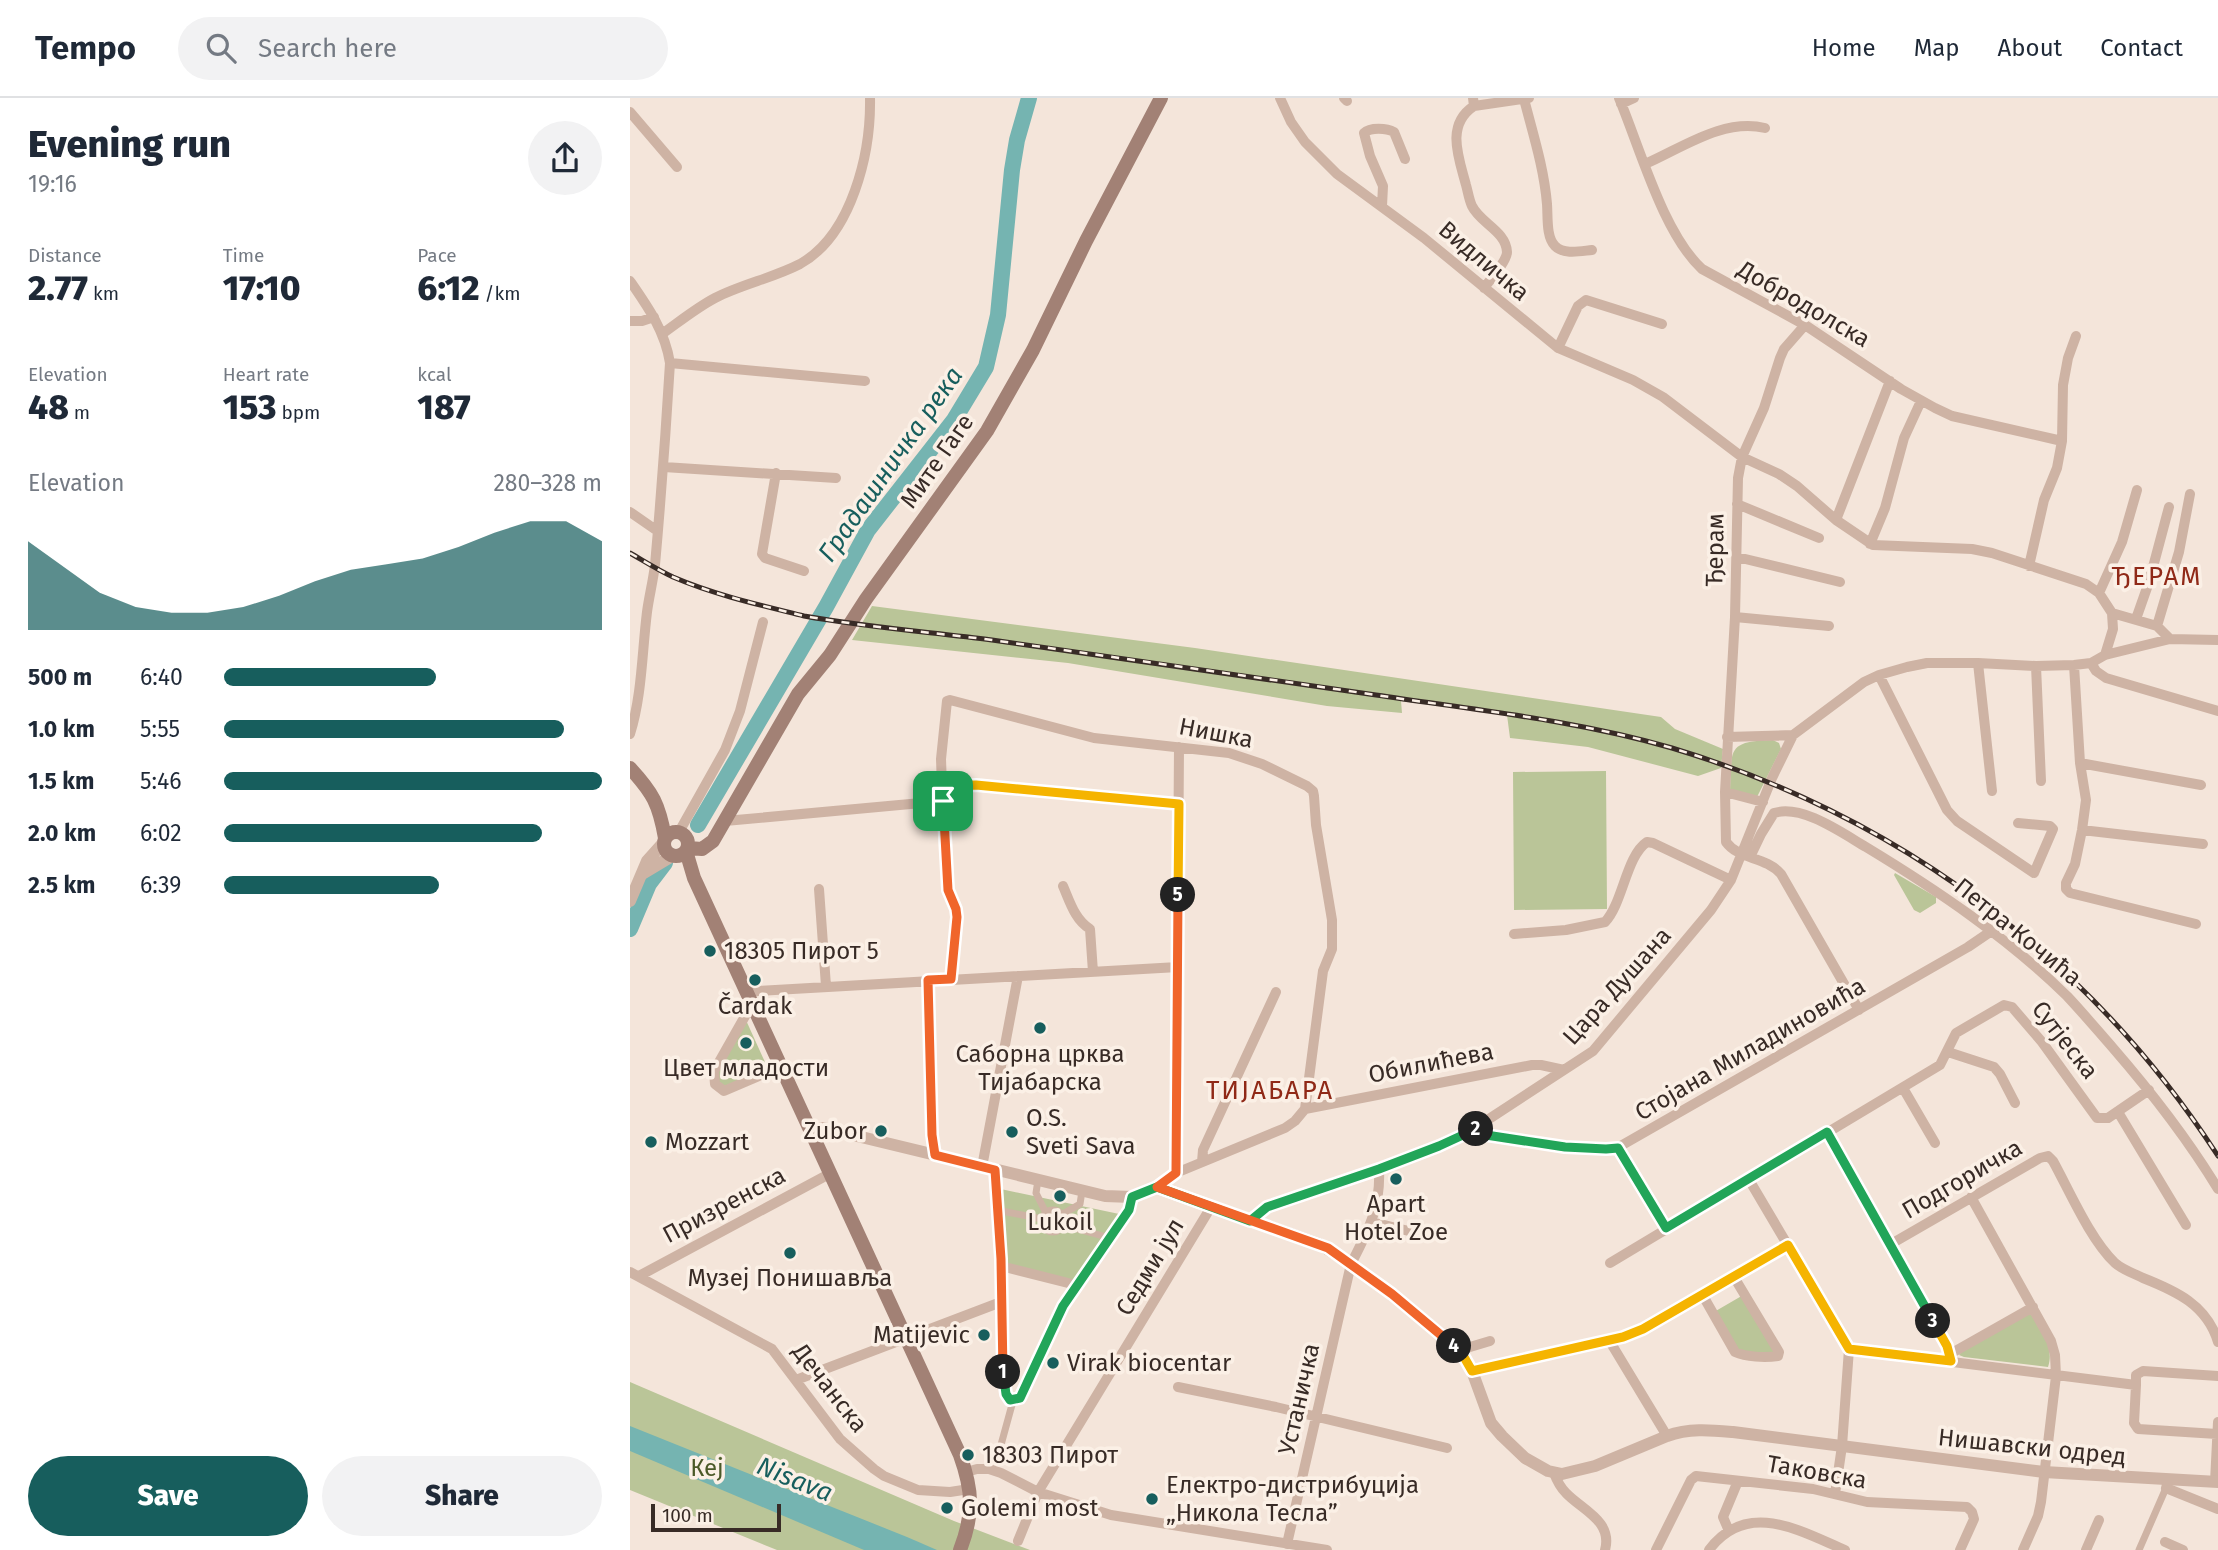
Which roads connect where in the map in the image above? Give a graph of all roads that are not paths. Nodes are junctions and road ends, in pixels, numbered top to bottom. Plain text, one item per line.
1 (870, 98) edge
2 (1161, 98) edge
3 (1280, 98) edge
4 (1526, 98) edge
5 (1634, 98) edge
6 (1620, 101) edge
7 (1474, 102) edge
8 (630, 112) edge
9 (1765, 128) dead end
10 (1405, 159) dead end
11 (1645, 164) junction
12 (677, 167) dead end
13 (1382, 206) junction
14 (1592, 250) dead end
15 (630, 281) edge
16 (1484, 288) junction
17 (654, 317) junction
18 (630, 321) edge
19 (1662, 324) dead end
20 (1805, 325) junction
21 (662, 334) junction
22 (2076, 336) dead end
23 (1558, 348) junction
24 (670, 363) junction
25 (865, 381) dead end
26 (1890, 381) junction
27 (1921, 401) junction
28 (2062, 442) junction
29 (1742, 457) junction
30 (664, 467) junction
31 (776, 473) junction
32 (836, 478) dead end
33 (2137, 490) dead end
34 (2190, 494) dead end
35 (1737, 504) junction
36 (2169, 507) dead end
37 (630, 512) edge
38 (1836, 520) junction
39 (656, 530) junction
40 (1819, 538) dead end
41 (1870, 544) junction
42 (1737, 557) junction
43 (2029, 566) junction
44 (804, 571) dead end
45 (1840, 582) dead end
46 (2099, 593) junction
47 (2112, 612) junction
48 (1735, 617) junction
49 (2136, 619) junction
50 (763, 622) dead end
51 (1829, 626) dead end
52 (2157, 626) junction
53 (2218, 638) edge
54 (2170, 639) junction
55 (2105, 655) junction
56 (1978, 663) junction
57 (2091, 663) junction
58 (2074, 665) junction
59 (2036, 666) junction
60 (1879, 675) junction
61 (2218, 711) edge
62 (630, 734) edge
63 (1793, 735) junction
64 (1727, 737) junction
65 (1179, 747) junction
66 (2080, 763) junction
67 (630, 768) edge
68 (2041, 781) dead end
69 (2201, 785) dead end
70 (942, 786) junction
71 (1993, 790) dead end
72 (1725, 792) junction
73 (943, 801) junction
74 (1763, 802) junction
75 (1179, 804) junction
76 (2018, 822) dead end
77 (722, 826) junction
78 (2082, 830) junction
79 (679, 844) junction
80 (2203, 844) dead end
81 (1746, 856) junction
82 (692, 871) junction
83 (1731, 880) junction
84 (1063, 886) dead end
85 (820, 889) dead end
86 (630, 901) edge
87 (2196, 924) dead end
88 (1990, 932) junction
89 (1514, 934) dead end
90 (1178, 967) junction
91 (1093, 972) junction
92 (1018, 976) junction
93 (951, 979) junction
94 (928, 980) junction
95 (826, 986) junction
96 (1276, 992) dead end
97 (750, 998) junction
98 (1859, 1010) junction
99 (1948, 1052) junction
100 (782, 1066) junction
101 (1564, 1070) junction
102 (1903, 1088) junction
103 (2149, 1090) junction
104 (2015, 1103) dead end
105 (1305, 1108) junction
106 (2118, 1112) junction
107 (1478, 1128) junction
108 (811, 1129) junction
109 (1827, 1132) junction
110 (1935, 1143) dead end
111 (1618, 1148) junction
112 (935, 1155) junction
113 (1202, 1162) junction
114 (989, 1169) junction
115 (1379, 1169) junction
116 (831, 1173) junction
117 (1176, 1173) junction
118 (1748, 1178) junction
119 (1038, 1180) junction
120 (1157, 1187) junction
121 (2218, 1189) edge
122 (1082, 1191) junction
123 (1132, 1197) junction
124 (1971, 1197) junction
125 (1211, 1207) junction
126 (997, 1210) junction
127 (1061, 1215) junction
128 (1044, 1216) junction
129 (1250, 1221) junction
130 (1372, 1222) junction
131 (1063, 1225) junction
132 (2186, 1225) dead end
133 (1666, 1228) junction
134 (1421, 1234) dead end
135 (1110, 1238) junction
136 (1891, 1244) junction
137 (1788, 1245) junction
138 (1610, 1263) dead end
139 (1352, 1264) junction
140 (1001, 1266) junction
141 (634, 1274) edge
142 (1734, 1277) junction
143 (1076, 1285) junction
144 (1702, 1294) junction
145 (1002, 1302) junction
146 (2033, 1307) junction
147 (907, 1338) junction
148 (1609, 1340) junction
149 (1490, 1341) dead end
150 (2218, 1342) edge
151 (1849, 1349) junction
152 (1460, 1350) junction
153 (1950, 1358) junction
154 (1472, 1371) junction
155 (2056, 1376) junction
156 (2218, 1376) edge
157 (796, 1380) junction
158 (2136, 1385) junction
159 (1178, 1387) dead end
160 (1013, 1401) junction
161 (1317, 1416) junction
162 (2218, 1422) edge
163 (2217, 1434) edge
164 (1667, 1436) junction
165 (1842, 1446) junction
166 (1447, 1448) dead end
167 (996, 1463) dead end
168 (967, 1472) junction
169 (2044, 1472) junction
170 (1554, 1473) junction
171 (1738, 1481) junction
172 (2217, 1482) edge
173 (2167, 1484) junction
174 (963, 1490) dead end
175 (1038, 1492) junction
176 (1835, 1494) junction
177 (2218, 1509) edge
178 (2099, 1520) dead end
179 (1729, 1531) junction
180 (1018, 1541) dead end
181 (2165, 1542) dead end
182 (963, 1544) edge
183 (1287, 1544) junction
184 (1605, 1548) edge
185 (1327, 1550) edge
186 (1656, 1550) edge
187 (1709, 1550) edge
188 (1845, 1550) edge
189 (1960, 1550) edge
190 (2023, 1550) edge
191 (2086, 1550) edge
192 (2139, 1550) edge
193 (2183, 1550) edge

1 - 21 street
2 - 77 main road, Мите Гаге
3 - 13 street, Видличка
4 - 7 street
4 - 14 street
5 - 6 street
6 - 11 street, Добродолска
7 - 16 street
8 - 12 street
9 - 11 street
10 - 13 street
11 - 20 street, Добродолска
13 - 16 street, Видличка
15 - 17 street
16 - 23 street, Видличка
17 - 18 street
17 - 21 street
19 - 23 street
20 - 26 street, Добродолска
20 - 29 street, Ђерам
21 - 24 street
22 - 28 street
23 - 29 street, Видличка
24 - 25 street
24 - 30 street
26 - 27 street, Добродолска
26 - 38 street
27 - 28 street, Добродолска
27 - 41 street
28 - 43 street
29 - 35 street, Ђерам
29 - 38 street, Видличка
30 - 31 street
30 - 39 street
31 - 32 street
31 - 44 street
33 - 46 street
34 - 52 street
35 - 40 street
35 - 42 street, Ђерам
36 - 49 street
37 - 39 street
38 - 41 street, Видличка
39 - 62 street
41 - 43 street
42 - 45 street
42 - 48 street, Ђерам
43 - 46 street
46 - 47 street
47 - 49 street
47 - 55 street
48 - 51 street
48 - 64 street, Ђерам
49 - 52 street
50 - 79 street
52 - 54 street
53 - 54 street
54 - 55 street
55 - 57 street
56 - 59 street
56 - 60 street
56 - 71 street
57 - 58 street
57 - 61 street
58 - 59 street
58 - 66 street
59 - 68 street
60 - 63 street
60 - 76 street
63 - 64 street
63 - 74 street
64 - 72 street, Ђерам
65 - 70 street, Нишка
65 - 75 street
65 - 105 street, Нишка
66 - 69 street
66 - 78 street
67 - 79 main road
70 - 73 street
70 - 75 street
72 - 74 street
72 - 81 street
73 - 77 street
73 - 93 street
74 - 81 street
75 - 90 street
77 - 79 main road
78 - 80 street
78 - 87 street
79 - 82 main road
79 - 82 main road
79 - 86 street
81 - 83 street, Цара Душана
81 - 88 street, Петра Кочића
81 - 98 street
82 - 97 main road
83 - 89 street
83 - 101 street, Цара Душана
84 - 91 street
85 - 95 street
88 - 98 street, Стојана Миладиновића
88 - 103 street, Петра Кочића
90 - 91 street
90 - 117 street
91 - 92 street
92 - 93 street
92 - 114 street
93 - 94 street
94 - 95 street
94 - 112 street
95 - 97 street
96 - 113 street
97 - 100 main road
97 - 100 street
98 - 111 street, Стојана Миладиновића
99 - 102 street, Сутјеска
99 - 104 street
99 - 106 street, Сутјеска
100 - 108 main road
101 - 105 street, Обилићева
101 - 107 street, Цара Душана
102 - 109 street, Сутјеска
102 - 110 street
103 - 106 street
103 - 121 street, Петра Кочића
105 - 113 street, Обилићева
106 - 132 street
107 - 111 street, Стојана Миладиновића
107 - 115 street, Цара Душана
108 - 112 street
108 - 116 main road
109 - 118 street, Сутјеска
109 - 136 street
111 - 133 street
112 - 114 street
113 - 117 street, Обилићева
114 - 119 street
114 - 126 street
115 - 129 street, Цара Душана
115 - 130 street, Устаничка
116 - 141 street, Призренска
116 - 147 main road
117 - 120 street, Обилићева
118 - 133 street, Сутјеска
118 - 137 street
119 - 122 street
119 - 128 street
120 - 123 street
120 - 125 street
122 - 123 street
122 - 127 street
123 - 135 street
124 - 136 street, Подгоричка
124 - 146 street
124 - 150 street, Подгоричка
125 - 129 street
125 - 175 street, Седми јул
126 - 128 street
126 - 140 street
127 - 128 street
127 - 131 street
128 - 131 street
129 - 139 street
130 - 134 street
130 - 139 street, Устаничка
131 - 135 street
133 - 138 street, Сутјеска
135 - 143 street
136 - 153 street
137 - 142 street
137 - 151 street
139 - 152 street
139 - 161 street, Устаничка
140 - 143 street
140 - 145 street
141 - 157 street, Дечанска
142 - 144 street
142 - 144 street
143 - 160 street
144 - 148 street
145 - 147 street
145 - 160 street
146 - 153 street
146 - 155 street
147 - 157 street
147 - 168 main road
148 - 154 street
148 - 164 street
149 - 152 street
151 - 153 street
151 - 165 street
152 - 154 street
153 - 155 street
154 - 170 street
155 - 158 street
155 - 169 street
156 - 158 street
157 - 174 street, Дечанска
158 - 163 street
159 - 161 street
160 - 167 street
161 - 166 street
161 - 183 street, Устаничка
162 - 163 street
163 - 172 street
164 - 165 street, Нишавски одред
164 - 170 street, Нишавски одред
165 - 169 street, Нишавски одред
165 - 176 street
168 - 175 street
168 - 182 main road
169 - 173 street, Нишавски одред
169 - 190 street
170 - 184 street
171 - 176 street, Таковска
171 - 179 street
171 - 186 street, Таковска
172 - 173 street, Нишавски одред
173 - 177 street
173 - 192 street
175 - 180 street, Седми јул
175 - 183 street
176 - 189 street, Таковска
178 - 191 street
179 - 187 street
179 - 188 street
181 - 193 street
183 - 185 street

